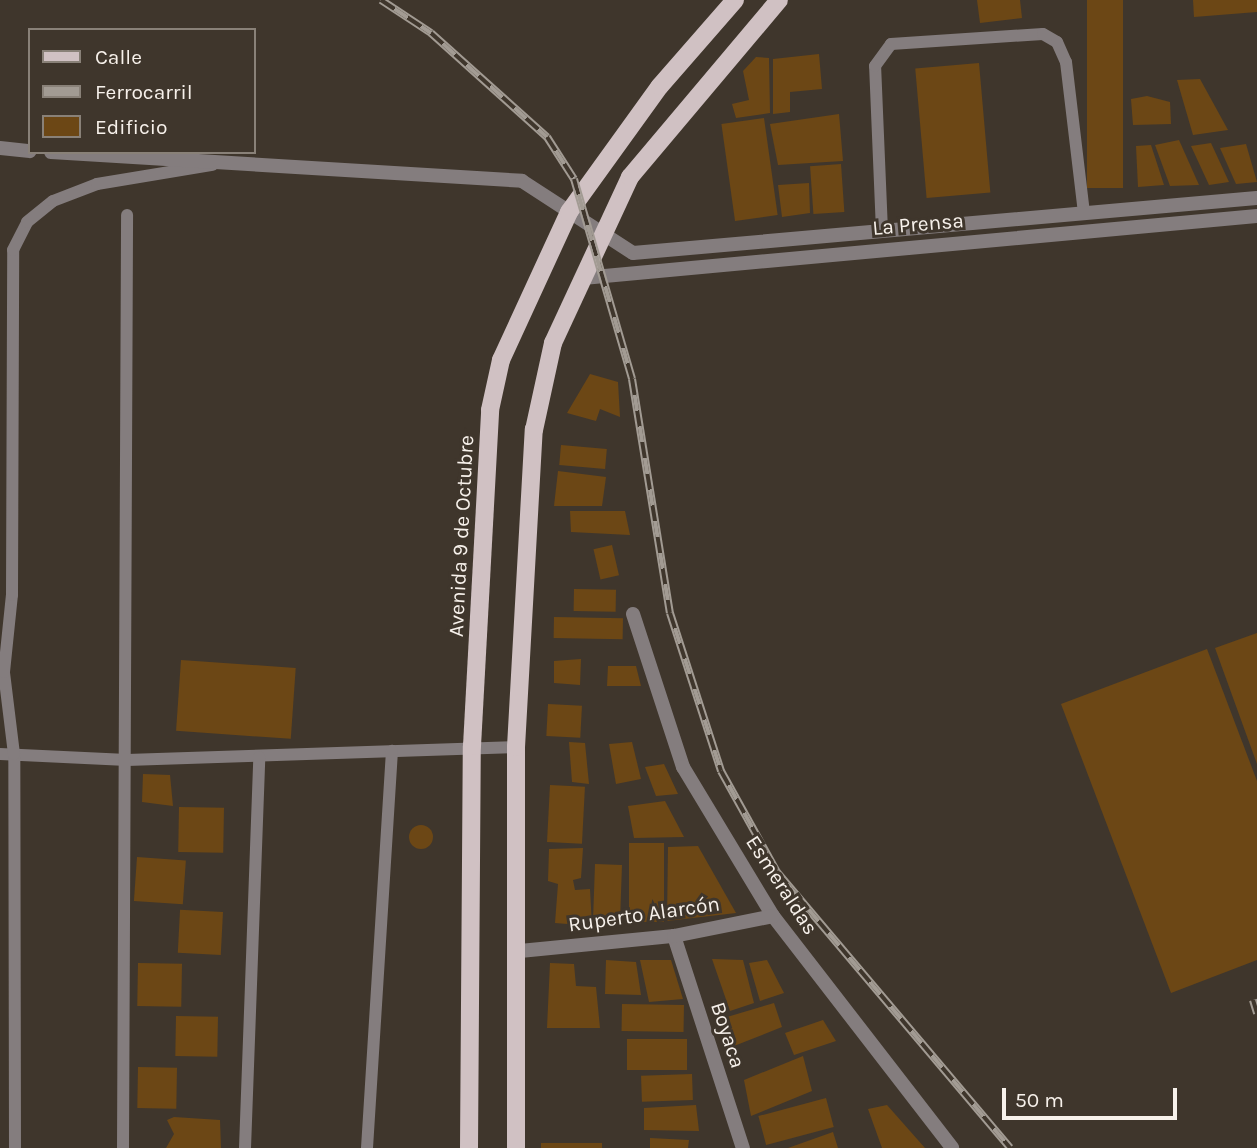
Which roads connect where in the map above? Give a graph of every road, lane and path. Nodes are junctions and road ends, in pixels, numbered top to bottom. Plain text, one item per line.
1 (735, 0) edge
2 (779, 0) edge
3 (0, 148) edge
4 (28, 151) edge
5 (82, 154) edge
6 (222, 163) junction
7 (1257, 198) edge
8 (569, 212) junction
9 (1084, 213) junction
10 (127, 215) dead end
11 (1257, 216) edge
12 (882, 231) junction
13 (600, 235) junction
14 (583, 278) junction
15 (633, 614) dead end
16 (472, 746) junction
17 (516, 747) junction
18 (392, 751) junction
19 (0, 754) edge
20 (14, 754) junction
21 (258, 757) junction
22 (127, 760) junction
23 (773, 916) junction
24 (674, 936) junction
25 (520, 951) junction
26 (15, 1148) edge
27 (123, 1148) edge
28 (245, 1148) edge
29 (368, 1148) edge
30 (470, 1148) edge
31 (516, 1148) edge
32 (743, 1148) edge
33 (952, 1148) edge

1 - 8 main road, Avenida 9 de Octubre
2 - 13 main road
3 - 4 street
5 - 6 street, La Prensa
6 - 8 street, La Prensa
6 - 20 lane
7 - 9 street, La Prensa
8 - 13 street, La Prensa
8 - 16 main road, Avenida 9 de Octubre
9 - 12 street, La Prensa
9 - 12 lane
10 - 22 lane
11 - 14 street, La Prensa
12 - 13 street, La Prensa
13 - 14 main road
14 - 17 main road
15 - 23 street, Esmeraldas
16 - 17 lane
16 - 18 lane
16 - 30 main road, Avenida 9 de Octubre
17 - 25 main road
18 - 21 lane
18 - 29 lane
19 - 20 lane
20 - 22 lane
20 - 26 lane
21 - 22 lane
21 - 28 lane
22 - 27 lane
23 - 24 street, Ruperto Alarcón
23 - 33 street, Esmeraldas
24 - 25 street, Ruperto Alarcón
24 - 32 street, Boyaca
25 - 31 main road

